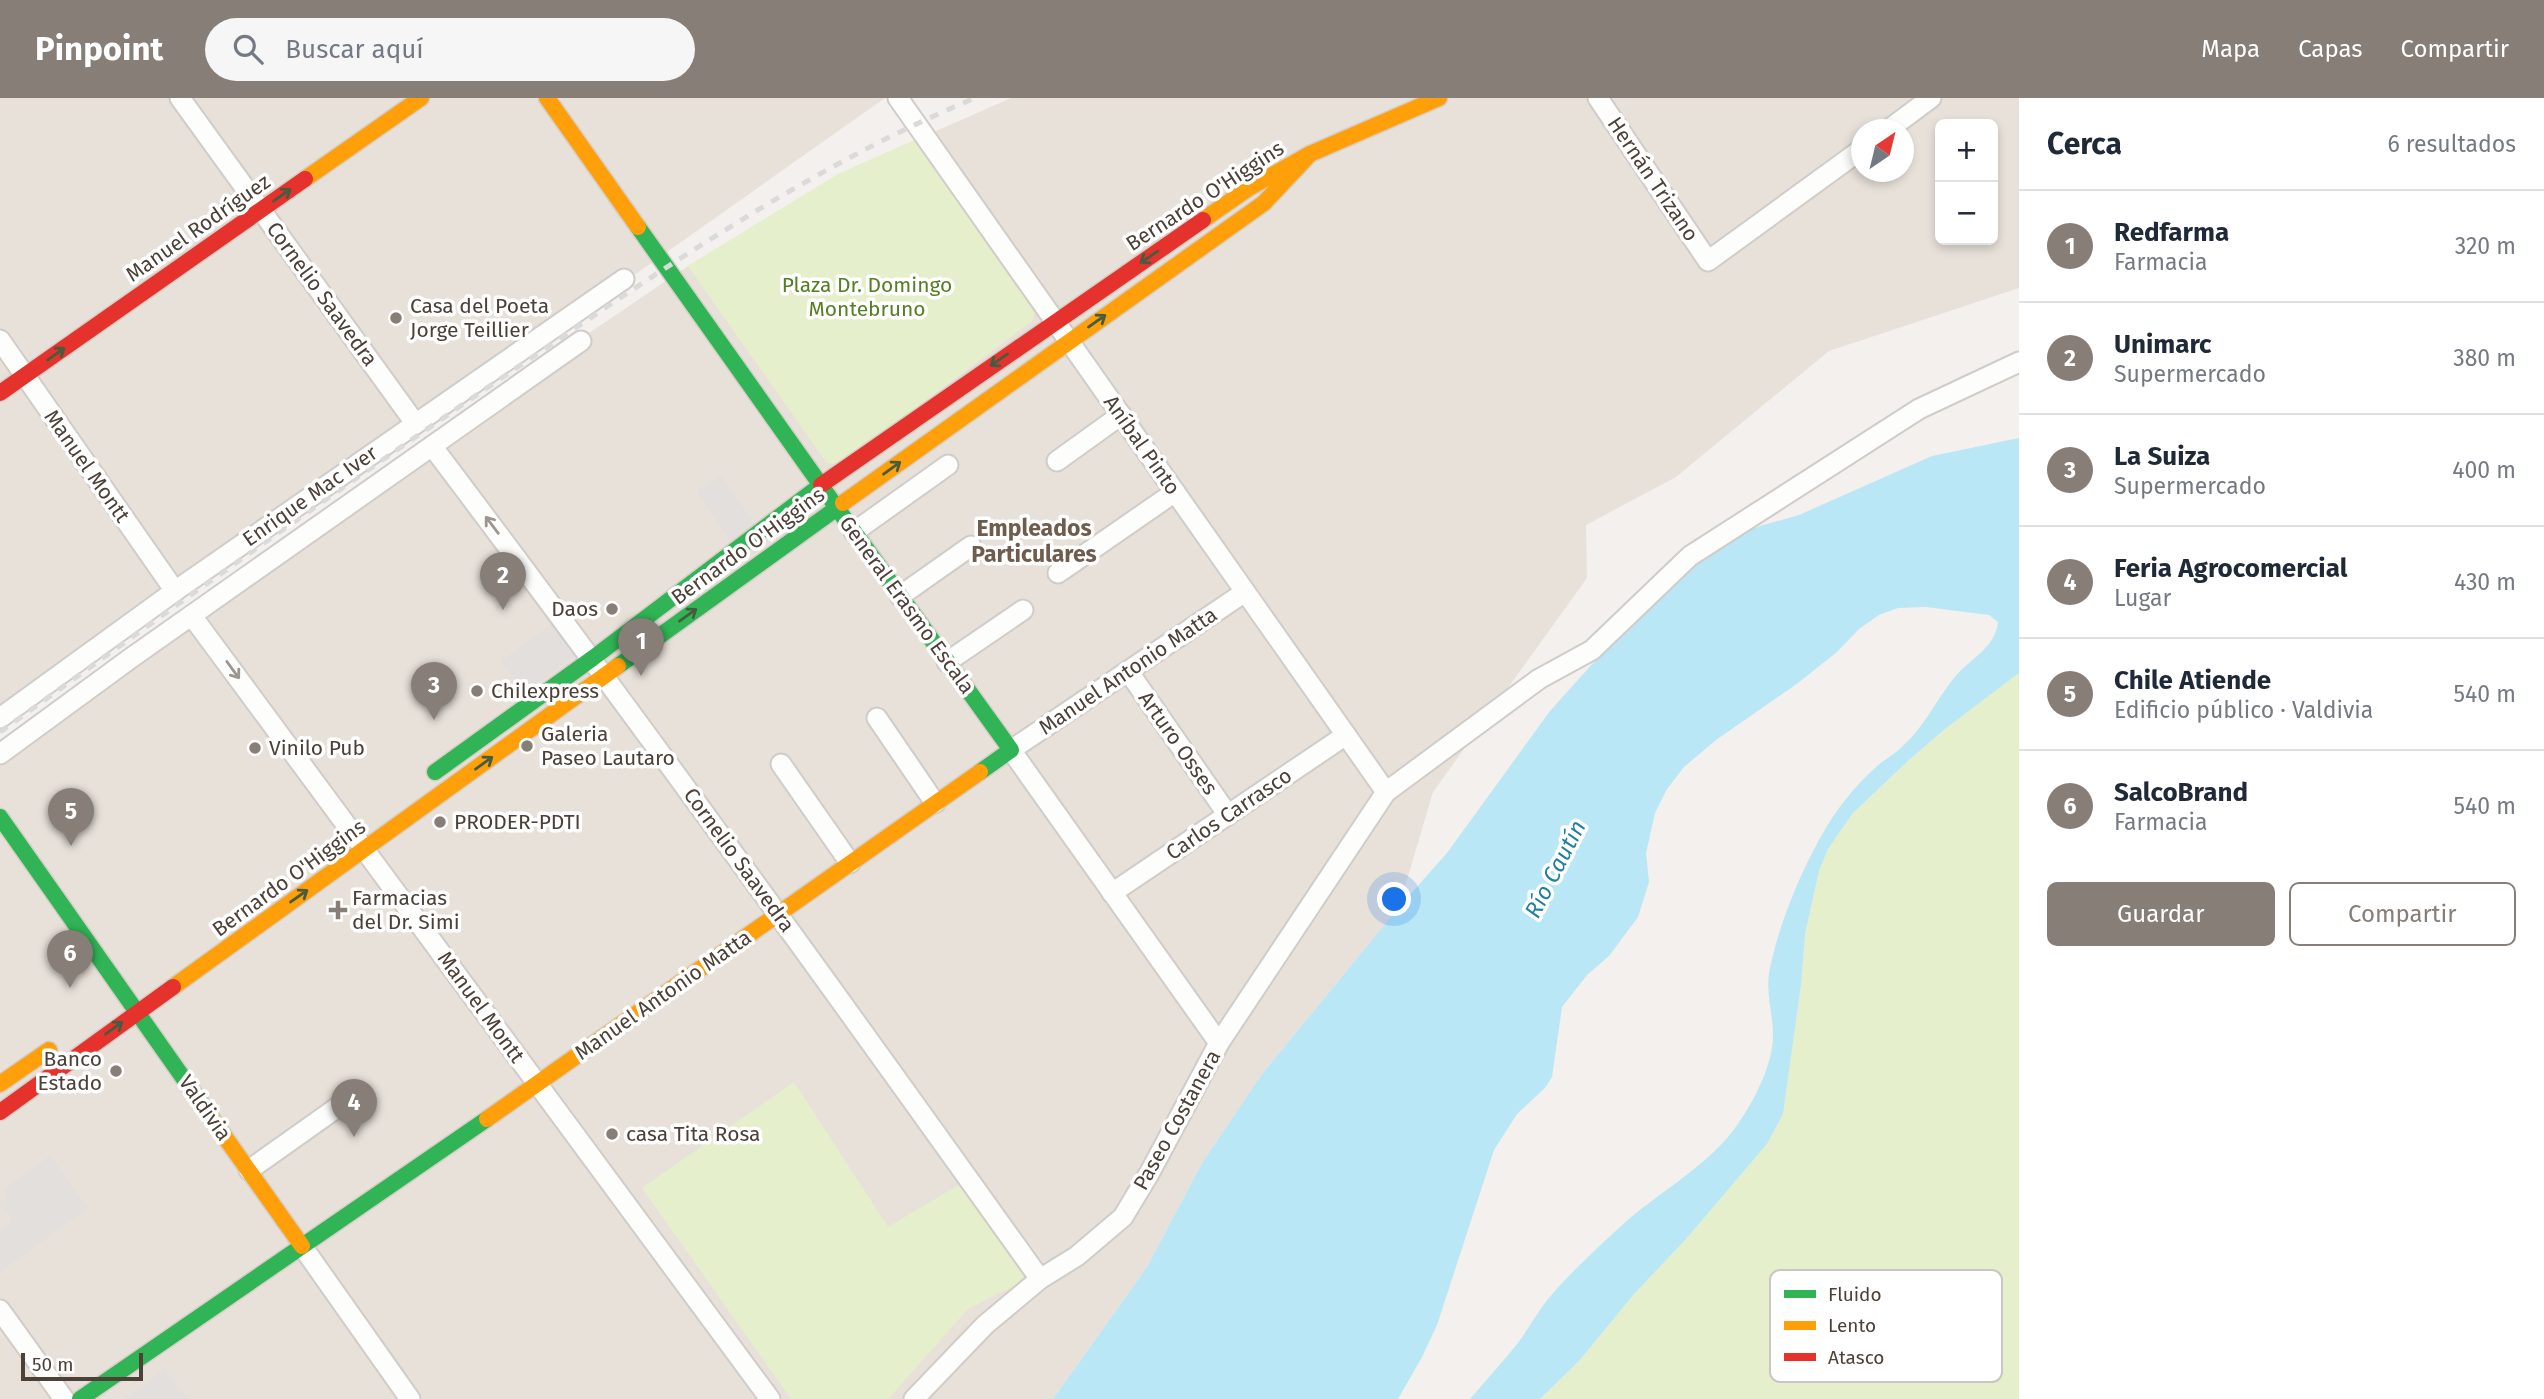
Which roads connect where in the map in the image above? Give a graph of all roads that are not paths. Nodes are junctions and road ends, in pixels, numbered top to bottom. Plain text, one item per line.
1 (180, 98) edge
2 (421, 98) edge
3 (547, 98) edge
4 (898, 98) edge
5 (1440, 98) edge
6 (1598, 98) edge
7 (1931, 98) edge
8 (1903, 119) edge
9 (1310, 154) junction
10 (1851, 156) edge
11 (261, 210) junction
12 (624, 279) dead end
13 (1055, 321) junction
14 (0, 340) edge
15 (581, 341) dead end
16 (1069, 341) junction
17 (2019, 362) edge
18 (24, 376) junction
19 (0, 393) edge
20 (1121, 415) junction
21 (415, 423) junction
22 (432, 446) junction
23 (1057, 461) dead end
24 (948, 465) dead end
25 (821, 485) junction
26 (1175, 492) junction
27 (837, 508) junction
28 (854, 532) junction
29 (971, 546) dead end
30 (1058, 573) dead end
31 (175, 591) junction
32 (1245, 592) junction
33 (900, 596) junction
34 (1023, 610) dead end
35 (192, 615) junction
36 (593, 658) junction
37 (947, 662) junction
38 (1128, 671) junction
39 (604, 676) junction
40 (0, 718) edge
41 (877, 718) dead end
42 (1346, 735) junction
43 (1011, 750) junction
44 (0, 754) edge
45 (781, 764) dead end
46 (418, 784) dead end
47 (1386, 792) junction
48 (935, 803) junction
49 (1228, 815) junction
50 (0, 817) edge
51 (365, 850) junction
52 (850, 863) junction
53 (1112, 893) junction
54 (779, 913) junction
55 (137, 1012) junction
56 (1219, 1043) junction
57 (57, 1044) dead end
58 (0, 1084) edge
59 (538, 1084) junction
60 (352, 1097) dead end
61 (0, 1112) edge
62 (249, 1170) junction
63 (302, 1246) junction
64 (1040, 1279) junction
65 (0, 1310) edge
66 (64, 1399) edge
67 (80, 1399) edge
68 (410, 1399) edge
69 (770, 1399) edge
70 (914, 1399) edge

1 - 11 street, Cornelio Saavedra
11 -> 2 main road, Manuel Rodríguez
3 - 25 main road, General Erasmo Escala
4 - 13 street, Aníbal Pinto
5 - 9 main road, Bernardo O'Higgins
6 - 10 street, Hernán Trizano
7 - 8 street
9 -> 13 main road, Bernardo O'Higgins
16 -> 9 main road, Bernardo O'Higgins
18 -> 11 main road, Manuel Rodríguez
11 - 21 street, Cornelio Saavedra
12 - 21 street, Enrique Mac Iver
13 - 16 street, Aníbal Pinto
13 -> 25 main road, Bernardo O'Higgins
14 - 18 street, Manuel Montt
15 - 22 street, Enrique Mac Iver
16 - 20 street, Aníbal Pinto
27 -> 16 main road, Bernardo O'Higgins
17 - 47 street, Paseo Costanera
18 - 19 main road, Manuel Rodríguez
18 - 31 street, Manuel Montt
20 - 23 street
20 - 26 street, Aníbal Pinto
21 - 31 street, Enrique Mac Iver
22 - 35 street, Enrique Mac Iver
36 -> 22 street, Cornelio Saavedra
24 - 28 street
25 - 27 main road, General Erasmo Escala
25 - 36 main road, Bernardo O'Higgins
26 - 30 street
26 - 32 street, Aníbal Pinto
27 - 28 main road, General Erasmo Escala
39 -> 27 main road, Bernardo O'Higgins
28 - 33 main road, General Erasmo Escala
29 - 33 street
31 - 40 street, Enrique Mac Iver
32 - 38 street, Manuel Antonio Matta
32 - 42 street, Aníbal Pinto
33 - 37 main road, General Erasmo Escala
34 - 37 street
35 - 44 street, Enrique Mac Iver
35 -> 51 street, Manuel Montt
36 - 39 street, Cornelio Saavedra
36 - 46 main road, Bernardo O'Higgins
37 - 43 main road, General Erasmo Escala
38 - 43 street, Manuel Antonio Matta
38 - 49 street, Arturo Osses
51 -> 39 main road, Bernardo O'Higgins
39 - 54 street, Cornelio Saavedra
41 - 48 street
42 - 47 street, Aníbal Pinto
42 - 49 street, Carlos Carrasco
43 - 48 main road, Manuel Antonio Matta
43 - 53 street, General Erasmo Escala
45 - 52 street
47 - 56 street, Paseo Costanera
48 - 52 main road, Manuel Antonio Matta
49 - 53 street, Carlos Carrasco
50 - 55 main road, Valdivia
55 -> 51 main road, Bernardo O'Higgins
51 - 59 street, Manuel Montt
52 - 54 main road, Manuel Antonio Matta
53 - 56 street, General Erasmo Escala
54 - 59 main road, Manuel Antonio Matta
54 - 64 street, Cornelio Saavedra
61 -> 55 main road, Bernardo O'Higgins
55 - 62 main road, Valdivia
56 - 64 street, Paseo Costanera
57 - 58 main road
59 - 63 main road, Manuel Antonio Matta
59 - 69 street, Manuel Montt
60 - 62 street
62 - 63 main road, Valdivia
63 - 67 main road, Manuel Antonio Matta
63 - 68 street, Valdivia
64 - 70 street, Paseo Costanera
65 - 66 street

